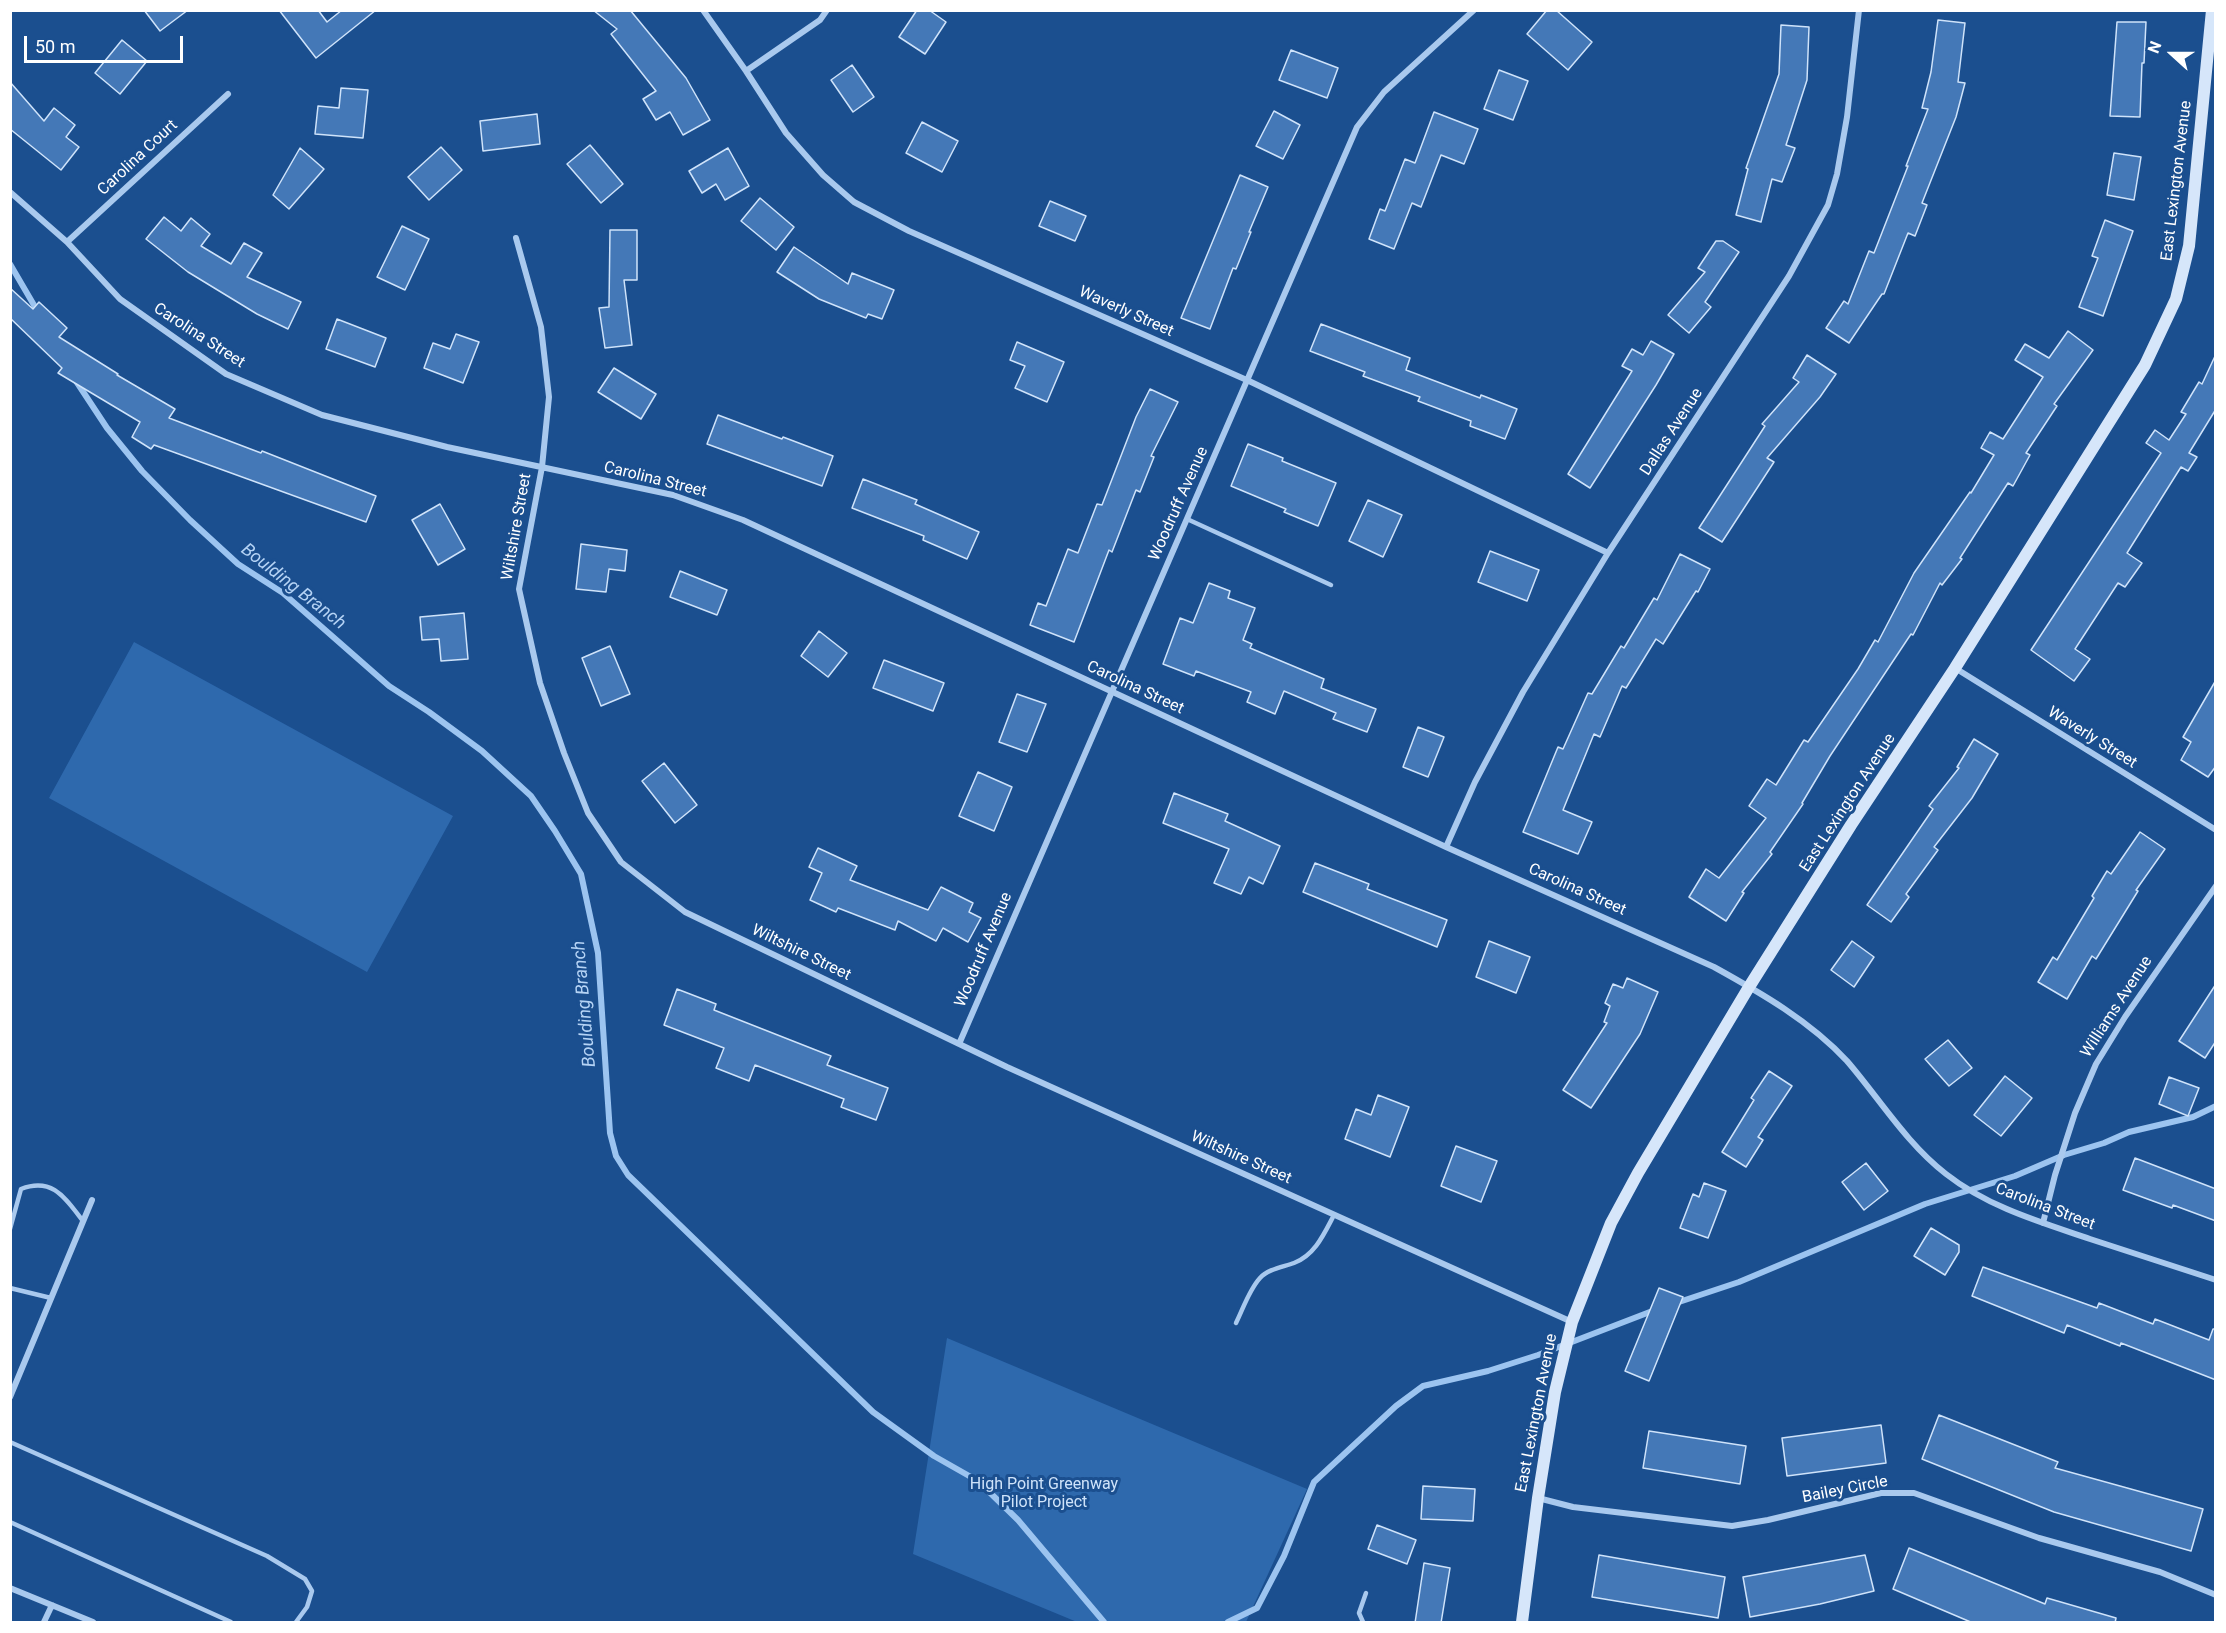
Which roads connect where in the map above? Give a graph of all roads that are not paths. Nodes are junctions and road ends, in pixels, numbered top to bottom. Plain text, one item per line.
1 (703, 10) edge
2 (827, 10) edge
3 (1474, 10) edge
4 (1859, 10) edge
5 (2212, 10) edge
6 (746, 71) junction
7 (228, 94) dead end
8 (10, 192) edge
9 (516, 238) dead end
10 (67, 242) junction
11 (1249, 381) junction
12 (542, 467) junction
13 (1187, 519) junction
14 (1608, 553) junction
15 (1331, 585) dead end
16 (1955, 668) junction
17 (1110, 691) junction
18 (2216, 830) edge
19 (1446, 846) junction
20 (2216, 886) edge
21 (1749, 987) junction
22 (958, 1044) junction
23 (92, 1200) dead end
24 (1334, 1215) junction
25 (83, 1221) junction
26 (2043, 1223) junction
27 (10, 1229) edge
28 (2216, 1280) edge
29 (10, 1288) edge
30 (51, 1298) junction
31 (1572, 1322) junction
32 (1236, 1323) dead end
33 (10, 1397) edge
34 (10, 1442) edge
35 (1538, 1498) junction
36 (10, 1522) edge
37 (10, 1588) edge
38 (1366, 1593) dead end
39 (2216, 1595) edge
40 (52, 1605) junction
41 (44, 1623) edge
42 (93, 1623) edge
43 (231, 1623) edge
44 (296, 1623) edge
45 (1363, 1623) edge
46 (1522, 1623) edge

1 - 6 street, Waverly Street
2 - 6 street
3 - 11 street, Woodruff Avenue
4 - 14 street, Dallas Avenue
5 - 16 main road, East Lexington Avenue
6 - 11 street, Waverly Street
7 - 10 street, Carolina Court
8 - 10 street, Carolina Street
9 - 12 street, Wiltshire Street
10 - 12 street, Carolina Street
11 - 13 street, Woodruff Avenue
11 - 14 street, Waverly Street
12 - 17 street, Carolina Street
12 - 22 street, Wiltshire Street
13 - 15 lane
13 - 17 street, Woodruff Avenue
14 - 19 street, Dallas Avenue
16 - 18 street, Waverly Street
16 - 21 main road, East Lexington Avenue
17 - 19 street, Carolina Street
17 - 22 street, Woodruff Avenue
19 - 21 street, Carolina Street
20 - 26 street, Williams Avenue
21 - 26 street, Carolina Street
21 - 31 main road, East Lexington Avenue
22 - 24 street, Wiltshire Street
23 - 25 street
24 - 31 street, Wiltshire Street
24 - 32 lane
25 - 27 lane
25 - 30 street
26 - 28 street, Carolina Street
29 - 30 lane
30 - 33 street
31 - 35 main road, East Lexington Avenue
34 - 44 lane
35 - 39 street, Bailey Circle
35 - 46 main road, East Lexington Avenue
36 - 43 lane
37 - 40 street
38 - 45 lane
40 - 41 street
40 - 42 street

